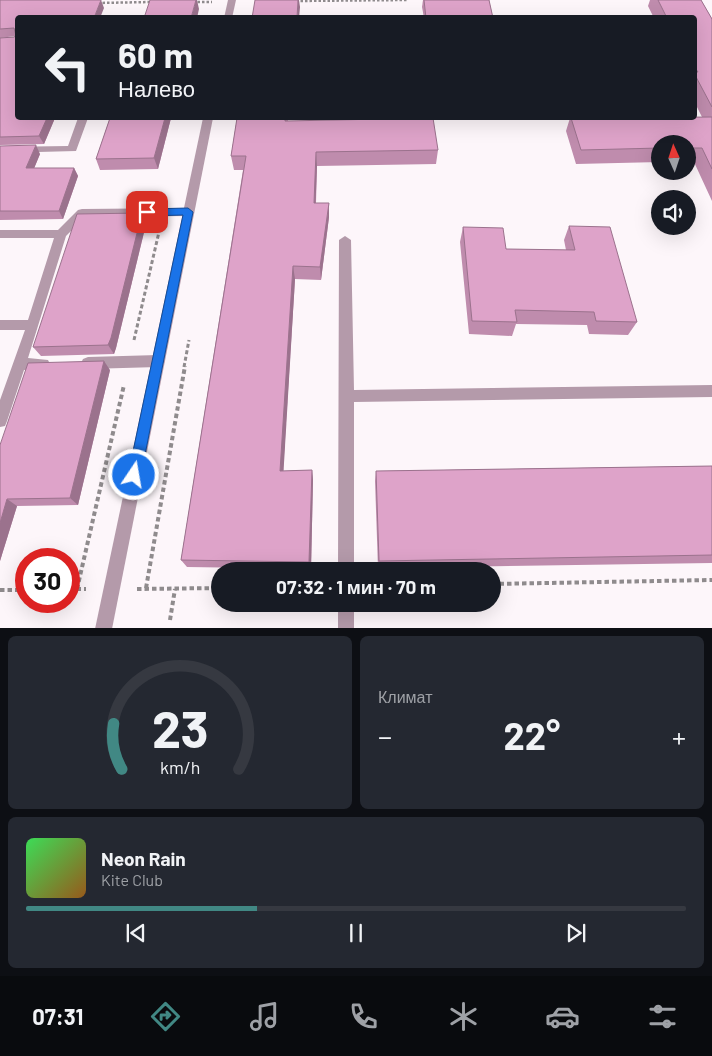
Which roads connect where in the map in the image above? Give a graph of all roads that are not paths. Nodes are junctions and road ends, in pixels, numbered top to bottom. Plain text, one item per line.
1 (232, 1) edge
2 (229, 15) edge
3 (82, 120) edge
4 (208, 120) edge
5 (0, 150) edge
6 (188, 212) junction
7 (0, 234) edge
8 (61, 234) junction
9 (345, 240) dead end
10 (33, 324) junction
11 (0, 325) edge
12 (158, 361) junction
13 (59, 363) edge
14 (79, 363) edge
15 (19, 364) junction
16 (712, 391) edge
17 (347, 396) junction
18 (0, 421) edge
19 (346, 562) edge
20 (346, 612) edge
21 (103, 628) edge
22 (346, 628) edge

1 - 2 street
3 - 5 street
4 - 6 street
6 - 8 street
6 - 12 street
7 - 8 street
8 - 10 street
9 - 17 street
10 - 11 street
10 - 15 street
12 - 14 street
12 - 21 street
13 - 15 street
15 - 18 street
16 - 17 street
17 - 19 street
20 - 22 street

